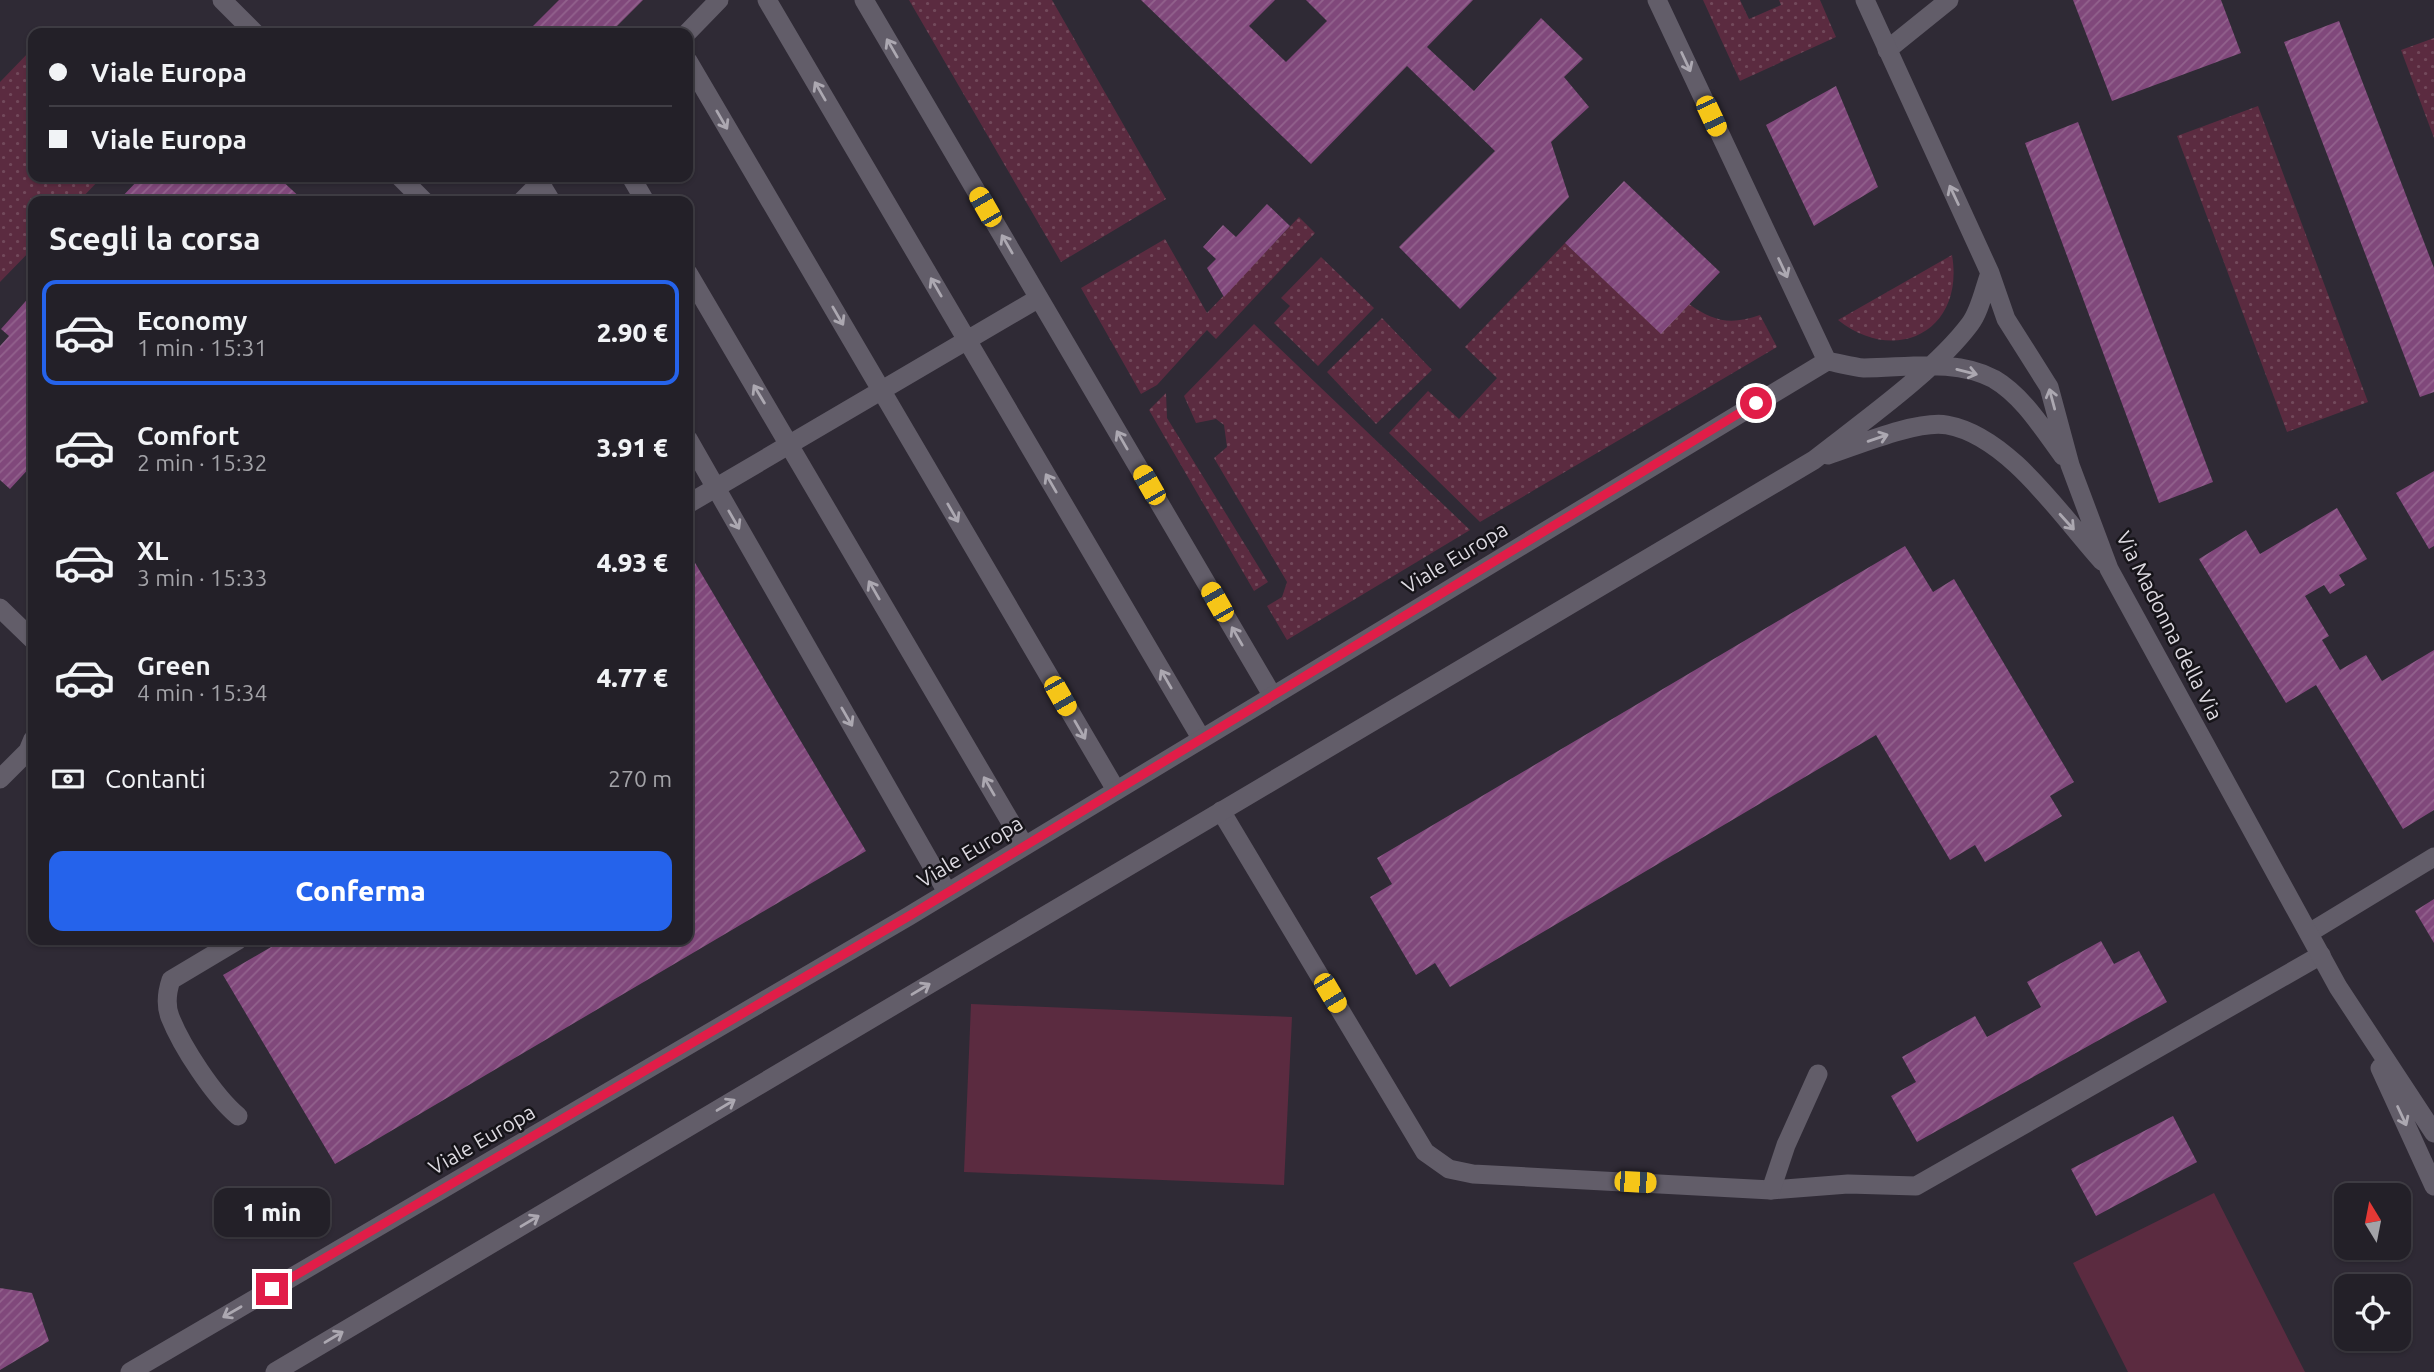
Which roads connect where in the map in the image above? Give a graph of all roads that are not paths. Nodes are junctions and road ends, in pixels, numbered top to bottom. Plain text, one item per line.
1 (222, 0) edge
2 (719, 0) edge
3 (767, 0) edge
4 (864, 0) edge
5 (1657, 0) edge
6 (1865, 0) edge
7 (1949, 0) edge
8 (250, 28) edge
9 (692, 28) edge
10 (1887, 50) junction
11 (693, 70) edge
12 (405, 182) edge
13 (541, 182) edge
14 (419, 196) edge
15 (527, 196) edge
16 (1990, 273) junction
17 (693, 282) edge
18 (1039, 298) junction
19 (967, 341) junction
20 (1827, 361) junction
21 (1930, 365) junction
22 (881, 391) junction
23 (789, 445) junction
24 (693, 448) edge
25 (1814, 460) junction
26 (2070, 465) junction
27 (716, 488) junction
28 (693, 501) edge
29 (2109, 569) junction
30 (0, 608) edge
31 (28, 635) edge
32 (1272, 695) junction
33 (1201, 738) junction
34 (28, 749) edge
35 (0, 779) edge
36 (1115, 790) junction
37 (1221, 811) junction
38 (1024, 845) junction
39 (2434, 857) edge
40 (947, 892) junction
41 (2309, 933) junction
42 (230, 945) edge
43 (2320, 955) junction
44 (2353, 1010) junction
45 (1818, 1074) dead end
46 (238, 1116) dead end
47 (2434, 1133) edge
48 (2434, 1186) edge
49 (1770, 1190) junction
50 (130, 1372) edge
51 (275, 1372) edge

1 - 8 street
2 - 9 street
19 -> 3 street
18 -> 4 street
5 -> 20 street
6 - 10 street, Via Madonna della Via
7 - 10 street
16 -> 10 street, Via Madonna della Via
11 -> 22 street
12 - 14 street
13 - 15 street
16 - 21 street
26 -> 16 street, Via Madonna della Via
23 -> 17 street
18 - 19 street
32 -> 18 street
19 - 22 street
33 -> 19 street
20 - 21 street
20 - 32 street, Viale Europa
21 - 25 street
21 -> 26 street
22 - 23 street
22 -> 36 street
23 - 27 street
38 -> 23 street
24 - 27 street
25 -> 29 street
25 - 37 street
26 - 29 street, Via Madonna della Via
27 - 28 street
27 -> 40 street
29 - 41 street, Via Madonna della Via
30 - 31 street
32 - 33 street, Viale Europa
33 - 36 street, Viale Europa
34 - 35 street
36 - 38 street, Viale Europa
37 - 49 street
51 -> 37 street
38 - 40 street, Viale Europa
39 - 41 street
40 -> 50 street, Viale Europa
41 - 43 street, Via Madonna della Via
42 - 46 street
43 - 44 street, Via Madonna della Via
43 - 49 street
44 - 47 street, Via Madonna della Via
44 -> 48 street
45 - 49 street

